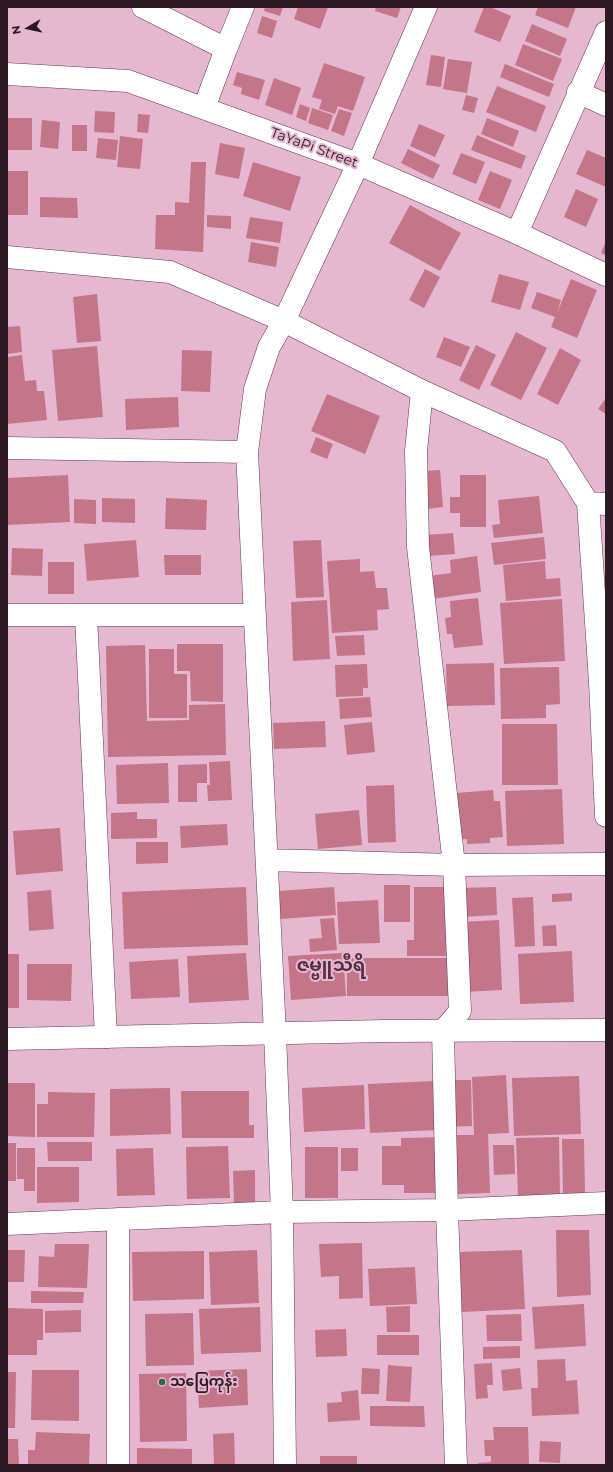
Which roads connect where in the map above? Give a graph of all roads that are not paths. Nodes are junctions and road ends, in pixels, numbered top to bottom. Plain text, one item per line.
1 (143, 7) edge
2 (243, 7) edge
3 (426, 7) edge
4 (606, 32) edge
5 (226, 48) junction
6 (7, 74) edge
7 (578, 92) junction
8 (606, 105) edge
9 (204, 108) junction
10 (358, 164) junction
11 (517, 233) junction
12 (7, 257) edge
13 (606, 275) edge
14 (284, 321) junction
15 (422, 391) junction
16 (7, 448) edge
17 (247, 452) junction
18 (597, 503) edge
19 (7, 614) edge
20 (86, 615) junction
21 (255, 615) junction
22 (606, 816) edge
23 (267, 860) junction
24 (606, 864) edge
25 (454, 865) junction
26 (606, 1030) edge
27 (443, 1031) junction
28 (275, 1034) junction
29 (106, 1037) junction
30 (7, 1040) edge
31 (606, 1203) edge
32 (447, 1210) junction
33 (282, 1212) junction
34 (118, 1219) junction
35 (7, 1224) edge
36 (118, 1465) edge
37 (285, 1465) edge
38 (456, 1465) edge

1 - 5 street
2 - 5 street
3 - 10 street
4 - 7 street
5 - 9 street
6 - 9 street, TaYaPi Street
7 - 8 street
7 - 11 street
9 - 10 street, TaYaPi Street
10 - 11 street, TaYaPi Street
10 - 14 street
11 - 13 street, TaYaPi Street
12 - 14 street
14 - 15 street
14 - 17 street
15 - 18 street
15 - 25 street
16 - 17 street
17 - 21 street
18 - 22 street
19 - 20 street
20 - 21 street
20 - 29 street
21 - 23 street
23 - 25 street
23 - 28 street
24 - 25 street
25 - 27 street
26 - 27 street
27 - 28 street
27 - 32 street
28 - 29 street
28 - 33 street
29 - 30 street
31 - 32 street
32 - 33 street
32 - 38 street
33 - 34 street
33 - 37 street
34 - 35 street
34 - 36 street

